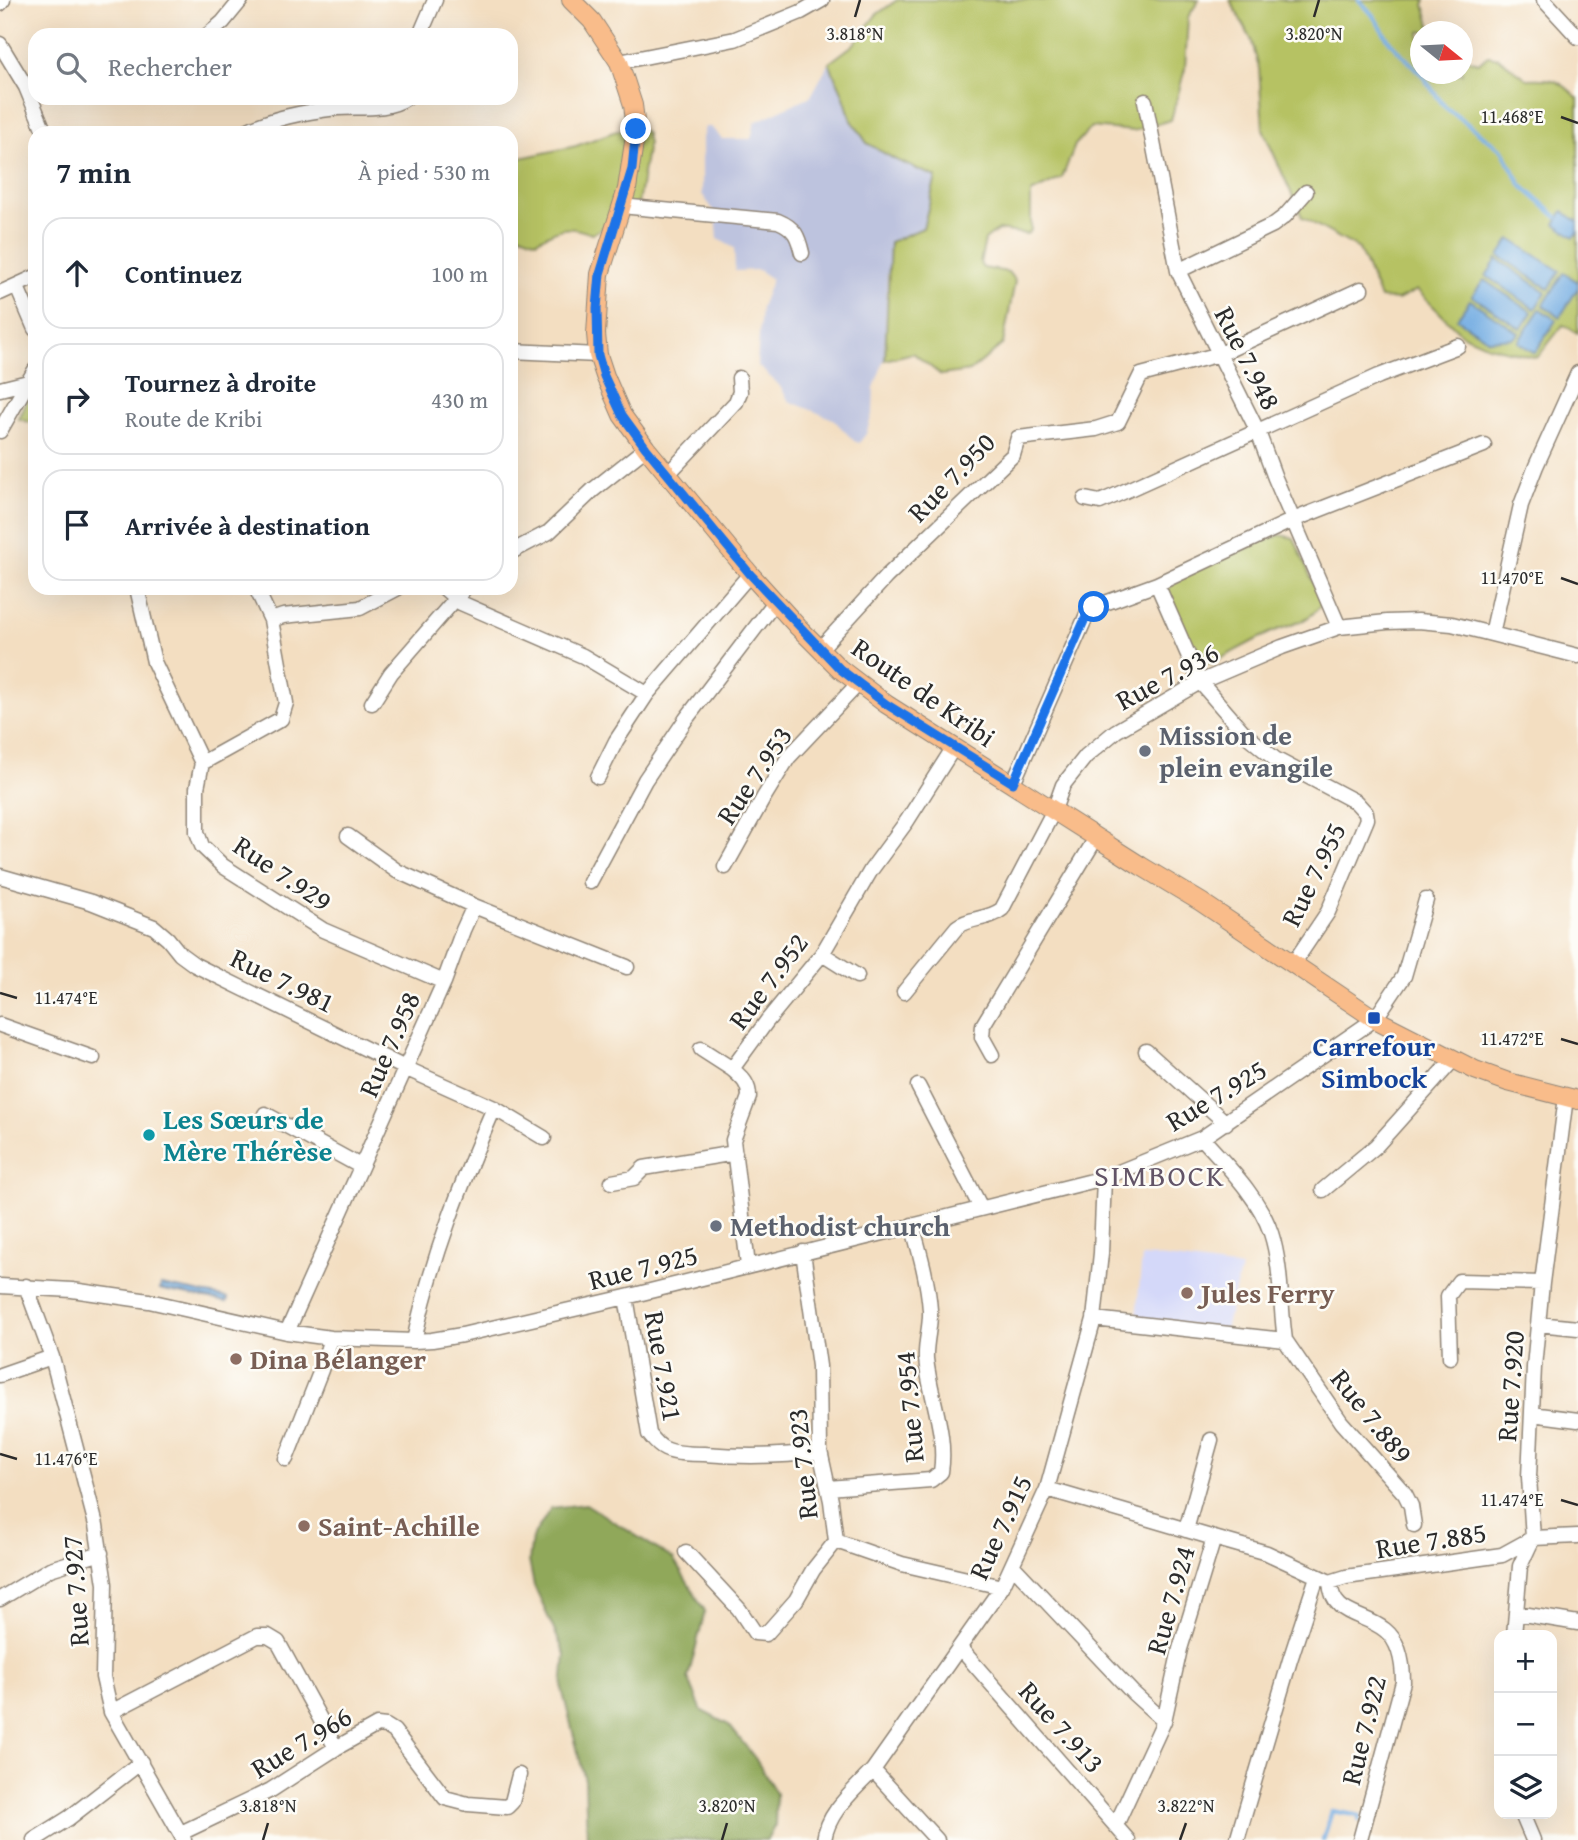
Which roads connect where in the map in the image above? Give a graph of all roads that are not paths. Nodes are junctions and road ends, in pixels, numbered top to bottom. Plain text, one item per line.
1 (241, 0) edge
2 (435, 0) edge
3 (571, 0) edge
4 (822, 0) edge
5 (1545, 0) edge
6 (216, 28) edge
7 (423, 28) edge
8 (1578, 37) edge
9 (0, 44) edge
10 (619, 62) junction
11 (28, 92) edge
12 (1145, 101) dead end
13 (34, 105) edge
14 (393, 105) edge
15 (43, 126) edge
16 (260, 126) edge
17 (1306, 192) dead end
18 (621, 206) junction
19 (802, 253) dead end
20 (1178, 271) junction
21 (28, 281) edge
22 (17, 287) junction
23 (1361, 289) dead end
24 (0, 293) edge
25 (28, 313) edge
26 (1458, 346) dead end
27 (518, 351) edge
28 (1220, 354) junction
29 (598, 355) junction
30 (1578, 373) edge
31 (28, 377) edge
32 (739, 378) dead end
33 (28, 381) edge
34 (0, 389) edge
35 (0, 431) edge
36 (1258, 432) junction
37 (1484, 445) dead end
38 (646, 448) junction
39 (668, 474) junction
40 (1085, 499) dead end
41 (1293, 520) junction
42 (518, 548) edge
43 (750, 574) junction
44 (1157, 584) junction
45 (139, 595) edge
46 (259, 595) edge
47 (385, 595) edge
48 (452, 595) edge
49 (460, 595) edge
50 (775, 601) junction
51 (271, 620) junction
52 (1339, 627) junction
53 (1492, 634) junction
54 (820, 649) junction
55 (1578, 656) edge
56 (1200, 682) junction
57 (859, 684) junction
58 (647, 694) junction
59 (372, 703) dead end
60 (954, 747) junction
61 (202, 763) junction
62 (598, 777) dead end
63 (1013, 783) junction
64 (1054, 810) junction
65 (348, 836) dead end
66 (1096, 838) junction
67 (725, 867) dead end
68 (0, 876) edge
69 (590, 882) dead end
70 (1426, 900) dead end
71 (474, 906) junction
72 (822, 954) junction
73 (1293, 964) junction
74 (627, 967) dead end
75 (857, 976) dead end
76 (444, 982) junction
77 (904, 992) dead end
78 (1375, 1019) junction
79 (0, 1025) edge
80 (701, 1049) dead end
81 (1146, 1051) dead end
82 (992, 1055) dead end
83 (93, 1058) dead end
84 (1453, 1060) junction
85 (405, 1068) junction
86 (732, 1069) junction
87 (918, 1086) dead end
88 (1572, 1098) edge
89 (494, 1108) junction
90 (265, 1114) dead end
91 (1226, 1123) junction
92 (544, 1138) dead end
93 (1202, 1138) junction
94 (734, 1153) junction
95 (360, 1167) junction
96 (1104, 1178) junction
97 (612, 1182) dead end
98 (1323, 1190) dead end
99 (981, 1208) junction
100 (912, 1224) junction
101 (803, 1252) junction
102 (748, 1266) junction
103 (1542, 1283) junction
104 (0, 1286) edge
105 (26, 1286) junction
106 (626, 1297) junction
107 (1094, 1319) junction
108 (1538, 1324) junction
109 (1578, 1328) edge
110 (287, 1332) junction
111 (331, 1338) junction
112 (1285, 1340) junction
113 (414, 1341) junction
114 (52, 1357) junction
115 (1450, 1357) dead end
116 (0, 1375) edge
117 (1532, 1414) junction
118 (1578, 1420) edge
119 (1211, 1440) dead end
120 (820, 1451) junction
121 (286, 1459) dead end
122 (828, 1488) junction
123 (1047, 1489) junction
124 (1414, 1525) dead end
125 (1186, 1530) junction
126 (1578, 1536) edge
127 (1213, 1538) junction
128 (1533, 1538) junction
129 (836, 1541) junction
130 (686, 1552) dead end
131 (101, 1553) junction
132 (1013, 1566) junction
133 (1323, 1579) junction
134 (1002, 1587) junction
135 (0, 1599) edge
136 (1516, 1613) junction
137 (1578, 1623) edge
138 (1514, 1630) edge
139 (960, 1648) junction
140 (111, 1712) junction
141 (1164, 1721) junction
142 (336, 1748) junction
143 (141, 1762) junction
144 (873, 1770) junction
145 (519, 1775) dead end
146 (1524, 1819) edge
147 (1116, 1825) junction
148 (183, 1836) edge
149 (34, 1840) edge
150 (824, 1840) edge
151 (937, 1840) edge
152 (1128, 1840) edge
153 (1237, 1840) edge
154 (1360, 1840) edge
155 (1533, 1840) edge

1 - 6 street
2 - 7 street
3 - 10 main road, Route de Kribi
4 - 10 street
5 - 8 street
9 - 11 street
10 - 18 main road, Route de Kribi
12 - 20 street, Rue 7.948
13 - 15 street
14 - 16 street
17 - 20 street
18 - 19 street
18 - 29 main road, Route de Kribi
20 - 28 street, Rue 7.948
21 - 22 street
22 - 24 street
22 - 25 street
23 - 28 street, Rue 7.950
26 - 36 street
27 - 29 street
28 - 36 street, Rue 7.948
28 - 54 street, Rue 7.950
29 - 38 main road, Route de Kribi
30 - 53 street
31 - 34 street
32 - 39 street
33 - 35 street
36 - 40 street
36 - 41 street, Rue 7.948
37 - 41 street
38 - 39 main road, Route de Kribi
38 - 42 street
39 - 43 main road, Route de Kribi
41 - 44 street
41 - 52 street, Rue 7.948
43 - 50 main road, Route de Kribi
43 - 58 street
44 - 56 street, Rue 7.955
44 - 63 street
45 - 61 street
46 - 51 street
47 - 51 street
48 - 59 street
49 - 58 street
50 - 54 main road, Route de Kribi
50 - 69 street
51 - 61 street
52 - 53 street, Rue 7.936
52 - 56 street, Rue 7.936
53 - 55 street, Rue 7.936
54 - 57 main road, Route de Kribi
56 - 64 street, Rue 7.936
56 - 73 street, Rue 7.955
57 - 60 main road, Route de Kribi
57 - 67 street, Rue 7.953
58 - 62 street
60 - 63 main road, Route de Kribi
60 - 72 street, Rue 7.952
61 - 76 street, Rue 7.929
63 - 64 main road, Route de Kribi
64 - 66 main road, Route de Kribi
64 - 77 street, Rue 7.936
65 - 71 street
66 - 73 main road, Route de Kribi
66 - 82 street
68 - 85 street, Rue 7.981
70 - 78 street
71 - 74 street
71 - 76 street, Rue 7.958
72 - 75 street
72 - 86 street, Rue 7.952
73 - 78 main road, Route de Kribi
76 - 85 street, Rue 7.958
78 - 84 main road, Route de Kribi
78 - 91 street, Rue 7.925
79 - 83 street
80 - 86 street
81 - 91 street
84 - 88 main road, Route de Kribi
84 - 98 street
85 - 89 street, Rue 7.981
85 - 95 street, Rue 7.958
86 - 94 street, Rue 7.952
87 - 99 street
88 - 103 street, Rue 7.920
89 - 92 street, Rue 7.981
89 - 113 street
90 - 95 street
91 - 93 street, Rue 7.925
93 - 96 street, Rue 7.925
93 - 112 street
94 - 97 street
94 - 102 street, Rue 7.952
95 - 110 street, Rue 7.958
96 - 99 street, Rue 7.925
96 - 107 street, Rue 7.915
99 - 100 street, Rue 7.925
100 - 101 street, Rue 7.925
100 - 122 street, Rue 7.954
101 - 102 street, Rue 7.925
101 - 120 street, Rue 7.923
102 - 106 street, Rue 7.925
103 - 108 street, Rue 7.920
103 - 115 street
104 - 105 street, Rue 7.925
105 - 110 street, Rue 7.925
105 - 114 street, Rue 7.927
106 - 113 street, Rue 7.925
106 - 120 street, Rue 7.921
107 - 112 street
107 - 123 street, Rue 7.915
108 - 109 street
108 - 117 street, Rue 7.920
110 - 111 street, Rue 7.925
111 - 113 street, Rue 7.925
111 - 121 street
112 - 124 street, Rue 7.889
114 - 116 street
114 - 131 street, Rue 7.927
117 - 118 street
117 - 128 street, Rue 7.920
119 - 125 street
120 - 122 street, Rue 7.923
122 - 129 street, Rue 7.923
123 - 125 street, Rue 7.924
123 - 132 street, Rue 7.915
125 - 127 street, Rue 7.924
126 - 128 street, Rue 7.885
127 - 133 street
127 - 141 street, Rue 7.924
128 - 133 street, Rue 7.885
128 - 136 street, Rue 7.920
129 - 130 street
129 - 134 street, Rue 7.923
131 - 135 street
131 - 140 street, Rue 7.927
132 - 134 street, Rue 7.915
132 - 141 street
133 - 153 street
133 - 154 street, Rue 7.922
134 - 139 street, Rue 7.915
136 - 137 street
136 - 138 street, Rue 7.920
139 - 144 street, Rue 7.915
139 - 147 street, Rue 7.913
140 - 142 street
140 - 143 street, Rue 7.927
141 - 147 street, Rue 7.924
142 - 145 street, Rue 7.966
142 - 148 street, Rue 7.966
143 - 148 street, Rue 7.927
143 - 149 street
144 - 150 street, Rue 7.915
144 - 151 street
146 - 155 street
147 - 152 street, Rue 7.913

